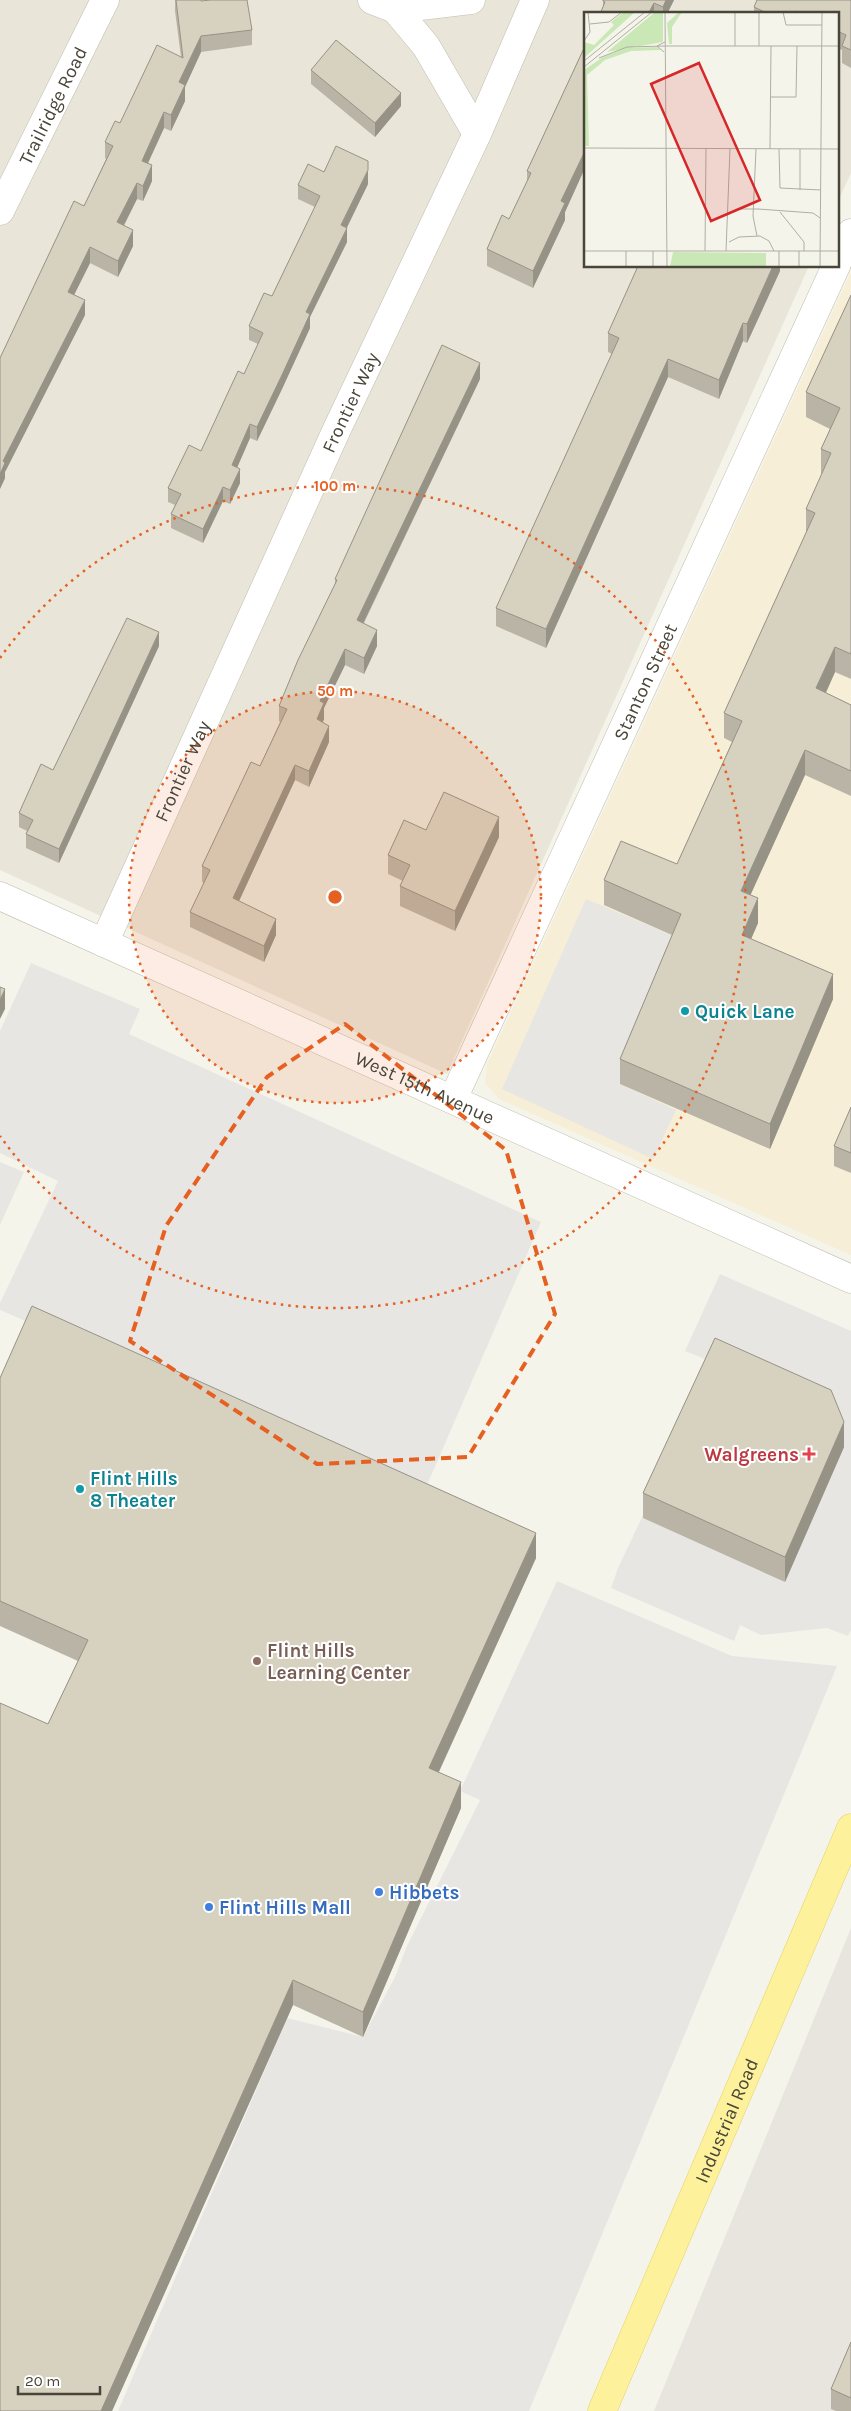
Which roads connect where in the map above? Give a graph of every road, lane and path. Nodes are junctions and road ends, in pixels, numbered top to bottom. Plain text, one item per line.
1 (105, 0) edge
2 (471, 0) edge
3 (535, 0) edge
4 (384, 4) edge
5 (477, 134) junction
6 (0, 211) edge
7 (851, 233) edge
8 (838, 263) edge
9 (836, 268) edge
10 (0, 896) edge
11 (104, 943) junction
12 (453, 1099) junction
13 (851, 1278) edge
14 (851, 1828) edge
15 (602, 2411) edge

1 - 6 street, Trailridge Road
2 - 4 street
3 - 5 street, Frontier Way
4 - 5 street
5 - 11 street, Frontier Way
7 - 8 street, Stanton Street
9 - 12 street, Stanton Street
10 - 11 street, West 15th Avenue
11 - 12 street, West 15th Avenue
12 - 13 street, West 15th Avenue
14 - 15 main road, Industrial Road

